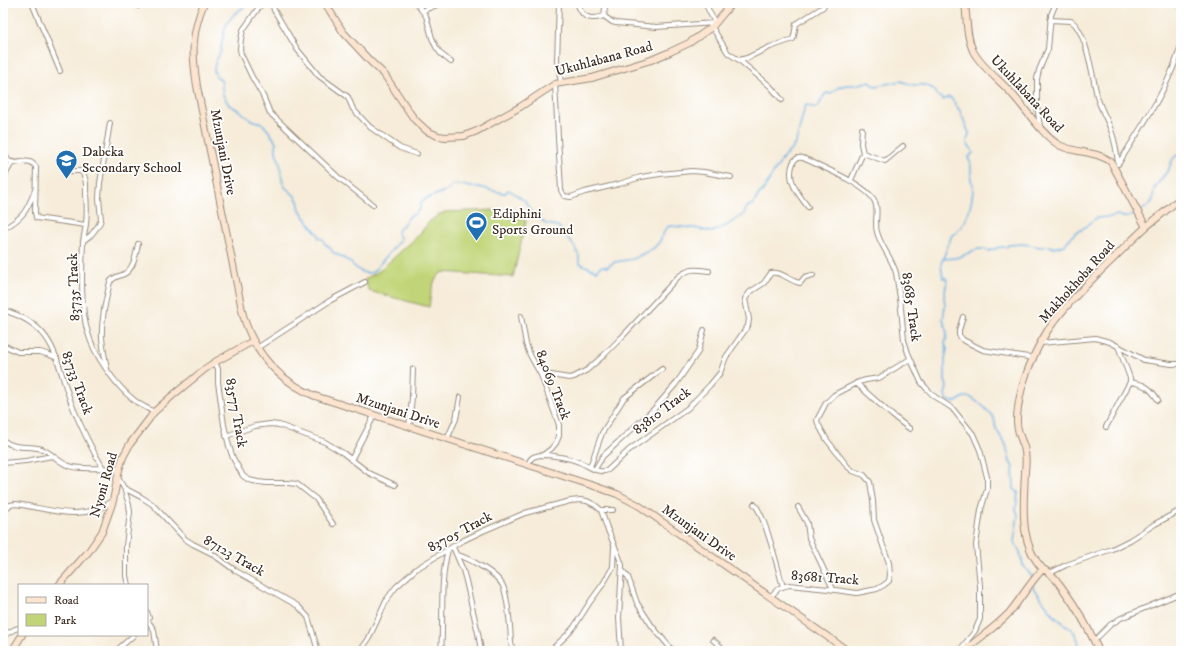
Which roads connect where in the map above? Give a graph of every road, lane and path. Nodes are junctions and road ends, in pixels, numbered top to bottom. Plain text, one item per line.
1 (32, 3) edge
2 (132, 3) edge
3 (204, 3) edge
4 (262, 3) edge
5 (272, 3) edge
6 (325, 3) edge
7 (416, 3) edge
8 (442, 3) edge
9 (558, 3) edge
10 (577, 3) edge
11 (604, 3) edge
12 (705, 3) edge
13 (732, 3) edge
14 (825, 3) edge
15 (965, 3) edge
16 (1056, 3) edge
17 (1178, 3) edge
18 (138, 6) dead end
19 (1181, 9) edge
20 (422, 11) junction
21 (604, 16) junction
22 (1050, 20) junction
23 (713, 25) junction
24 (1181, 45) edge
25 (739, 60) junction
26 (451, 62) dead end
27 (60, 71) dead end
28 (558, 83) junction
29 (782, 100) dead end
30 (110, 123) dead end
31 (1040, 127) junction
32 (862, 129) dead end
33 (3, 146) edge
34 (903, 146) dead end
35 (864, 153) junction
36 (417, 154) dead end
37 (13, 162) junction
38 (1117, 166) junction
39 (68, 172) dead end
40 (732, 177) dead end
41 (3, 179) edge
42 (851, 180) junction
43 (36, 186) junction
44 (1181, 197) edge
45 (373, 205) dead end
46 (808, 207) dead end
47 (86, 225) junction
48 (1146, 227) junction
49 (3, 229) edge
50 (83, 241) junction
51 (138, 244) dead end
52 (709, 271) dead end
53 (813, 275) dead end
54 (365, 282) dead end
55 (3, 310) edge
56 (521, 316) dead end
57 (963, 317) dead end
58 (704, 330) dead end
59 (253, 341) junction
60 (1041, 343) junction
61 (3, 345) edge
62 (1118, 346) junction
63 (257, 348) junction
64 (57, 358) junction
65 (910, 358) junction
66 (1034, 358) junction
67 (215, 362) junction
68 (1181, 364) edge
69 (413, 369) dead end
70 (662, 369) dead end
71 (108, 371) junction
72 (541, 375) junction
73 (1130, 382) junction
74 (856, 383) junction
75 (460, 397) dead end
76 (1158, 400) dead end
77 (154, 412) junction
78 (374, 416) junction
79 (408, 427) junction
80 (1106, 427) dead end
81 (910, 429) dead end
82 (226, 436) junction
83 (447, 439) junction
84 (3, 440) edge
85 (543, 455) junction
86 (52, 456) junction
87 (351, 460) junction
88 (3, 463) edge
89 (528, 465) junction
90 (590, 467) junction
91 (103, 468) junction
92 (595, 469) junction
93 (118, 473) junction
94 (395, 485) dead end
95 (124, 488) junction
96 (113, 501) junction
97 (754, 504) dead end
98 (798, 507) dead end
99 (601, 510) junction
100 (613, 510) dead end
101 (1181, 510) edge
102 (3, 511) edge
103 (333, 524) dead end
104 (614, 545) junction
105 (453, 547) junction
106 (448, 550) junction
107 (457, 555) junction
108 (1043, 569) junction
109 (622, 570) junction
110 (1050, 573) junction
111 (60, 584) edge
112 (128, 584) edge
113 (783, 586) junction
114 (833, 589) junction
115 (1181, 593) edge
116 (770, 597) junction
117 (148, 622) edge
118 (18, 628) edge
119 (3, 636) edge
120 (21, 636) edge
121 (133, 636) edge
122 (713, 640) dead end
123 (1094, 641) junction
124 (1181, 648) edge
125 (12, 651) edge
126 (116, 651) edge
127 (157, 651) edge
128 (318, 651) edge
129 (358, 651) edge
130 (441, 651) edge
131 (481, 651) edge
132 (513, 651) edge
133 (550, 651) edge
134 (621, 651) edge
135 (673, 651) edge
136 (726, 651) edge
137 (848, 651) edge
138 (958, 651) edge
139 (964, 651) edge
140 (1099, 651) edge
141 (1177, 651) edge

1 - 27 street
2 - 18 street
3 - 59 street, Mzunjani Drive
4 - 45 street
5 - 36 street
6 - 28 street, Ukuhlabana Road
7 - 20 street
8 - 20 street
9 - 28 street
10 - 21 street
11 - 21 street
12 - 23 street
13 - 23 street, Ukuhlabana Road
14 - 25 street
15 - 31 street, Ukuhlabana Road
16 - 22 street
17 - 19 street
20 - 26 street
21 - 23 street
22 - 31 street
22 - 38 street
23 - 25 street
23 - 28 street, Ukuhlabana Road
24 - 38 street
25 - 29 street
28 - 40 street
30 - 50 street
31 - 38 street, Ukuhlabana Road
32 - 35 street
33 - 37 street
34 - 35 street
35 - 42 street
37 - 41 street
37 - 43 street
38 - 48 street, Ukuhlabana Road
39 - 47 street, 83735 Track
42 - 46 street, 83685 Track
42 - 65 street, 83685 Track
43 - 47 street
43 - 49 street
44 - 48 street, Makhokhoba Road
47 - 50 street, 83735 Track
48 - 60 street, Makhokhoba Road
50 - 71 street, 83735 Track
51 - 71 street
52 - 72 street
53 - 92 street, 83810 Track
54 - 63 street
55 - 64 street, 83733 Track
56 - 72 street, 84069 Track
57 - 66 street
58 - 92 street
59 - 63 street, Mzunjani Drive
59 - 67 street, Nyoni Road
60 - 62 street
60 - 66 street, Makhokhoba Road
61 - 64 street
62 - 68 street
62 - 73 street
63 - 78 street, Mzunjani Drive
64 - 91 street, 83733 Track
65 - 74 street, 83681 Track
65 - 138 street, 83685 Track
66 - 108 street, Makhokhoba Road
67 - 77 street, Nyoni Road
67 - 82 street, 83577 Track
69 - 79 street
70 - 90 street
71 - 77 street, 83735 Track
72 - 85 street, 84069 Track
73 - 76 street
73 - 80 street
74 - 81 street
74 - 114 street, 83681 Track
75 - 83 street
77 - 93 street, Nyoni Road
78 - 79 street, Mzunjani Drive
78 - 87 street
79 - 83 street, Mzunjani Drive
82 - 87 street
82 - 103 street, 83577 Track
83 - 89 street, Mzunjani Drive
84 - 86 street
85 - 89 street
85 - 90 street
86 - 88 street
86 - 91 street
87 - 94 street
89 - 116 street, Mzunjani Drive
90 - 92 street
91 - 93 street
93 - 95 street
93 - 96 street, Nyoni Road
95 - 112 street
95 - 128 street, 87123 Track
96 - 102 street
96 - 111 street, Nyoni Road
97 - 113 street
98 - 114 street
99 - 100 street, 83705 Track
99 - 104 street
99 - 105 street, 83705 Track
101 - 110 street
104 - 109 street
104 - 133 street
105 - 106 street, 83705 Track
105 - 107 street
106 - 129 street, 83705 Track
106 - 130 street
107 - 131 street
107 - 132 street
108 - 110 street
108 - 139 street
109 - 134 street
109 - 135 street
110 - 123 street
113 - 114 street, 83681 Track
113 - 116 street, 83681 Track
115 - 123 street
116 - 137 street, Mzunjani Drive
117 - 127 street
118 - 119 street
120 - 125 street
121 - 126 street
122 - 136 street
123 - 140 street
124 - 141 street

